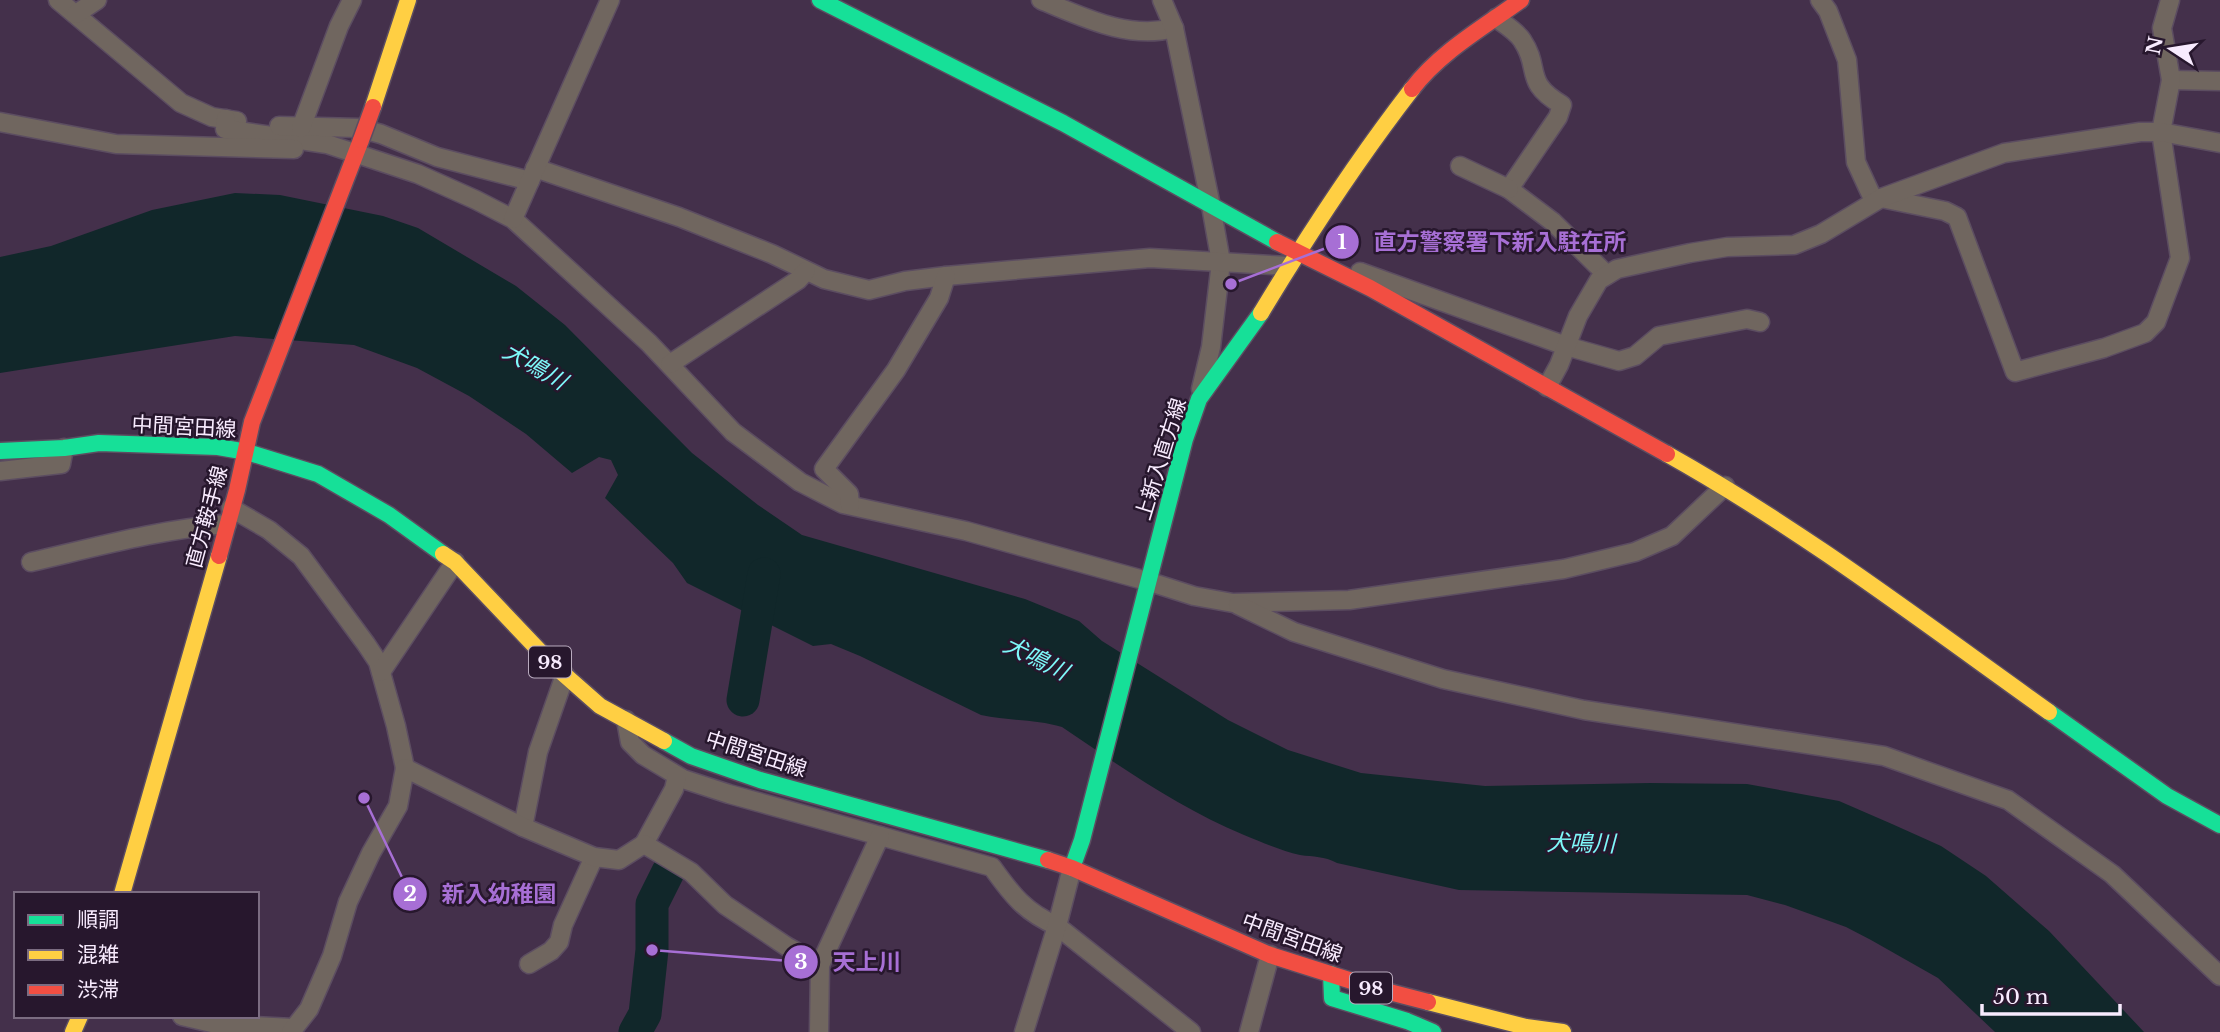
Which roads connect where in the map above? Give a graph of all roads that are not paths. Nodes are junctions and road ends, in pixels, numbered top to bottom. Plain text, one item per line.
1 (58, 0) edge
2 (97, 0) edge
3 (352, 0) edge
4 (408, 0) edge
5 (610, 0) edge
6 (820, 0) edge
7 (1041, 0) edge
8 (1162, 0) edge
9 (1521, 0) edge
10 (1821, 0) edge
11 (2170, 0) edge
12 (76, 14) junction
13 (1496, 18) junction
14 (1174, 28) junction
15 (2171, 80) junction
16 (2220, 82) edge
17 (226, 119) junction
18 (0, 122) edge
19 (302, 128) junction
20 (2161, 131) junction
21 (2220, 143) edge
22 (356, 153) junction
23 (1460, 166) dead end
24 (532, 175) junction
25 (1508, 189) junction
26 (1877, 199) junction
27 (1212, 206) junction
28 (513, 219) junction
29 (1293, 259) junction
30 (1221, 262) junction
31 (806, 271) junction
32 (1343, 275) junction
33 (1607, 275) junction
34 (946, 276) junction
35 (1760, 322) dead end
36 (1566, 346) junction
37 (670, 364) junction
38 (1547, 387) junction
39 (1199, 399) junction
40 (64, 448) junction
41 (0, 451) edge
42 (247, 452) junction
43 (0, 471) edge
44 (1725, 486) junction
45 (850, 505) junction
46 (229, 516) junction
47 (31, 562) dead end
48 (456, 562) junction
49 (1146, 586) junction
50 (1233, 603) junction
51 (380, 672) junction
52 (565, 675) junction
53 (626, 720) junction
54 (405, 768) junction
55 (677, 776) junction
56 (2220, 825) edge
57 (523, 827) junction
58 (880, 836) junction
59 (645, 844) junction
60 (594, 857) junction
61 (1072, 868) junction
62 (123, 892) edge
63 (1057, 926) junction
64 (1270, 955) junction
65 (529, 964) dead end
66 (820, 965) junction
67 (1331, 974) junction
68 (2220, 976) edge
69 (190, 1018) edge
70 (292, 1030) edge
71 (819, 1032) edge
72 (1024, 1032) edge
73 (1191, 1032) edge
74 (1249, 1032) edge
75 (1433, 1032) edge
76 (1563, 1032) edge

1 - 12 street
2 - 12 street
3 - 19 street
4 - 22 main road, 直方鞍手線, bridge
5 - 24 street
6 - 27 main road
7 - 14 street
8 - 14 street
9 - 13 main road, 上新入直方線
10 - 26 street
11 - 15 street
12 - 17 street
13 - 25 street
13 - 29 main road, 上新入直方線
14 - 27 street
15 - 16 street
15 - 20 street
17 - 19 street
17 - 22 street
18 - 22 street
19 - 24 street
20 - 21 street
20 - 26 street
20 - 26 street
22 - 28 street
22 - 42 main road, 直方鞍手線
23 - 25 street
24 - 28 street
24 - 31 street
25 - 33 street
26 - 33 street
27 - 29 main road
27 - 30 street
28 - 37 street
29 - 30 street
29 - 32 main road
29 - 39 main road, 上新入直方線
30 - 34 street
30 - 39 street
31 - 34 street
31 - 37 street
32 - 36 street
32 - 38 main road
33 - 36 street
34 - 45 street
35 - 36 street
36 - 38 street
37 - 45 street
38 - 44 main road
39 - 49 main road, 上新入直方線
40 - 41 main road, 中間宮田線 / 98
40 - 42 main road, 中間宮田線 / 98
40 - 43 street
42 - 46 main road, 直方鞍手線
42 - 48 main road, 中間宮田線 / 98
44 - 50 street
44 - 56 main road
45 - 49 street
46 - 47 street
46 - 51 street
46 - 62 main road, 直方鞍手線
48 - 51 street
48 - 52 main road, 中間宮田線 / 98
49 - 50 street
49 - 61 main road, 上新入直方線
50 - 68 street
51 - 54 street
52 - 53 main road, 中間宮田線 / 98
52 - 57 street
53 - 55 street
53 - 61 main road, 中間宮田線 / 98
54 - 57 street
54 - 70 street
55 - 58 street
55 - 59 street
57 - 60 street
58 - 63 street
58 - 66 street
59 - 60 street
59 - 66 street
60 - 65 street
61 - 63 street
61 - 64 main road, 中間宮田線 / 98
63 - 72 street
63 - 73 street
64 - 67 main road, 中間宮田線 / 98
64 - 74 street
66 - 71 street
67 - 75 main road
67 - 76 main road, 中間宮田線 / 98
69 - 70 street

